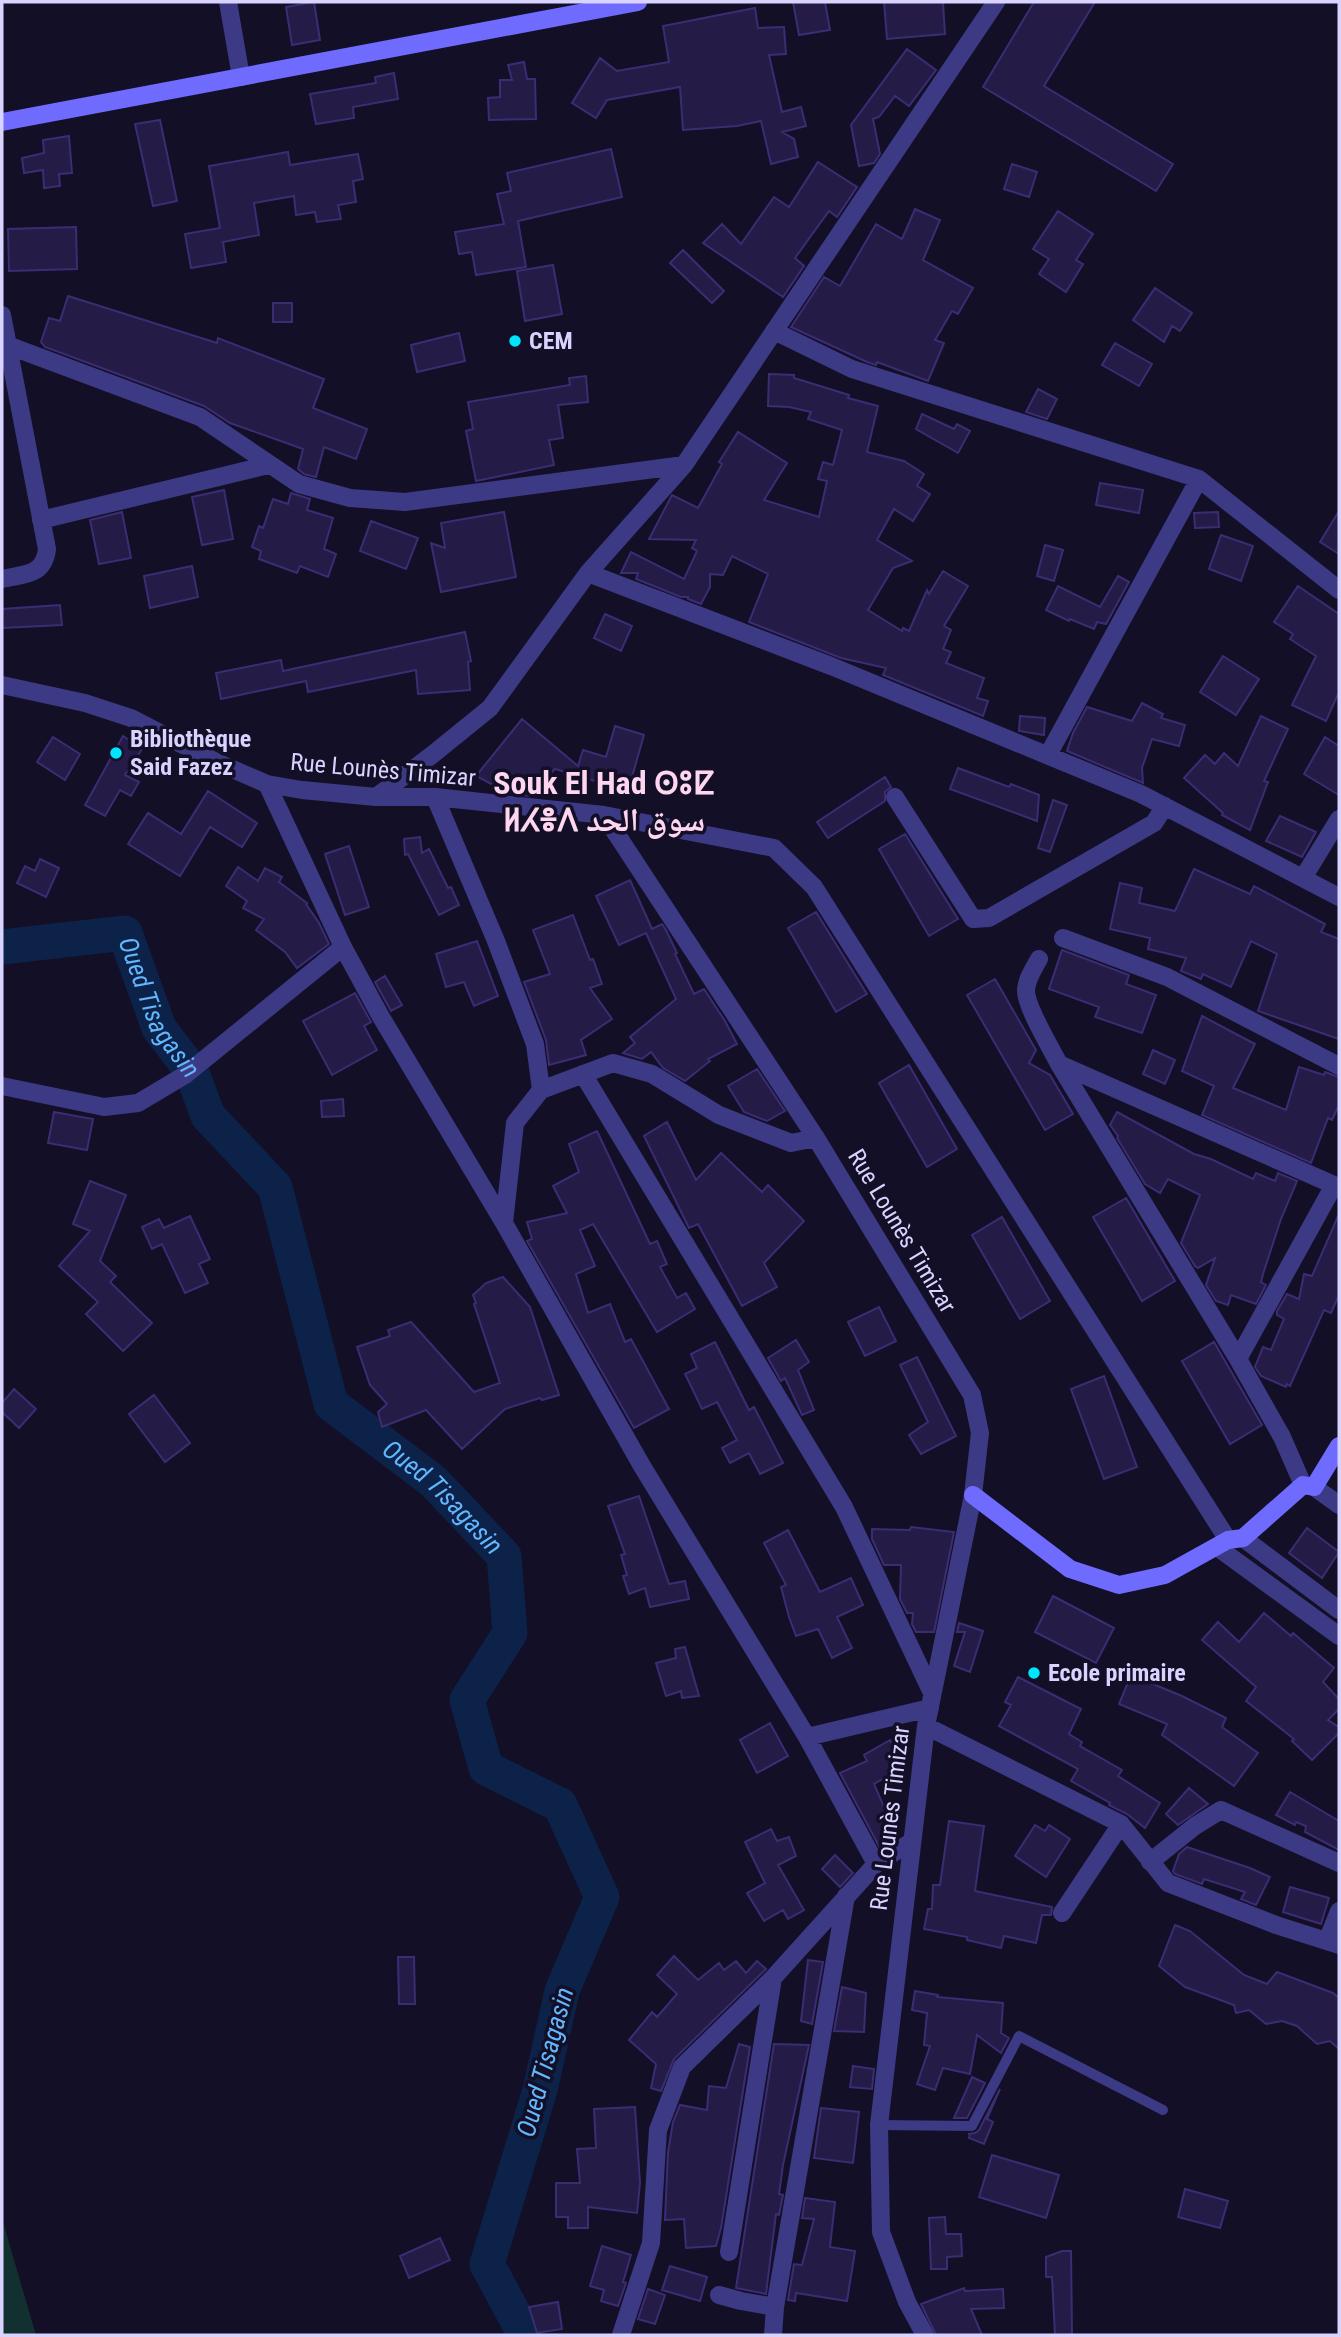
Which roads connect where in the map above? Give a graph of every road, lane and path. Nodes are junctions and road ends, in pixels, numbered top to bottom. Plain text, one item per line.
1 (228, 2) edge
2 (638, 2) edge
3 (996, 2) edge
4 (241, 77) junction
5 (2, 122) edge
6 (2, 315) edge
7 (774, 331) junction
8 (7, 345) junction
9 (684, 465) junction
10 (268, 466) junction
11 (1199, 479) junction
12 (41, 520) junction
13 (588, 573) junction
14 (2, 579) edge
15 (1339, 590) edge
16 (2, 685) edge
17 (1048, 755) junction
18 (267, 784) junction
19 (376, 797) junction
20 (435, 797) junction
21 (895, 797) dead end
22 (1165, 806) junction
23 (604, 815) junction
24 (1339, 819) edge
25 (1303, 878) junction
26 (1339, 897) edge
27 (1063, 938) dead end
28 (343, 947) junction
29 (1039, 959) dead end
30 (1059, 1064) junction
31 (1339, 1066) edge
32 (583, 1074) junction
33 (2, 1086) edge
34 (541, 1090) junction
35 (816, 1138) junction
36 (1336, 1179) edge
37 (504, 1223) junction
38 (1238, 1359) junction
39 (1339, 1446) edge
40 (1308, 1486) junction
41 (973, 1494) junction
42 (1339, 1505) edge
43 (1229, 1542) junction
44 (1339, 1610) edge
45 (1339, 1636) edge
46 (931, 1700) junction
47 (926, 1726) junction
48 (807, 1737) junction
49 (1121, 1824) junction
50 (911, 1842) junction
51 (1150, 1862) junction
52 (1339, 1863) edge
53 (876, 1864) junction
54 (846, 1896) junction
55 (1339, 1911) edge
56 (1062, 1913) dead end
57 (1333, 1943) edge
58 (773, 1978) junction
59 (1163, 2110) dead end
60 (879, 2125) junction
61 (729, 2252) dead end
62 (719, 2295) dead end
63 (775, 2307) junction
64 (621, 2335) edge
65 (772, 2335) edge
66 (925, 2335) edge

1 - 4 street
2 - 4 main road
3 - 7 street
4 - 5 main road
6 - 8 street
7 - 9 street
7 - 11 street
8 - 10 street
8 - 12 street
9 - 10 street
9 - 13 street
10 - 12 street
11 - 15 street
11 - 17 street
12 - 14 street
13 - 17 street
13 - 19 street
16 - 18 street, Rue Lounès Timizar
17 - 22 street
18 - 19 street, Rue Lounès Timizar
18 - 28 street
19 - 20 street, Rue Lounès Timizar
20 - 23 street, Rue Lounès Timizar
20 - 34 street
21 - 22 street
22 - 25 street
23 - 35 street, Rue Lounès Timizar
23 - 43 street
24 - 25 street
25 - 26 street
27 - 31 street
28 - 33 street
28 - 37 street
29 - 30 street
30 - 36 street
30 - 38 street
32 - 34 street
32 - 35 street
32 - 46 street
34 - 37 street
35 - 41 street, Rue Lounès Timizar
36 - 38 street
37 - 48 street
38 - 40 street
39 - 40 main road
40 - 42 street
40 - 43 main road
41 - 43 main road
41 - 46 street, Rue Lounès Timizar
43 - 44 street
43 - 45 street
46 - 47 street, Rue Lounès Timizar
46 - 48 street
47 - 49 street
47 - 50 street, Rue Lounès Timizar
48 - 53 street
49 - 51 street
49 - 56 street
50 - 53 street
50 - 60 street, Rue Lounès Timizar
51 - 52 street
51 - 57 street
53 - 54 street
54 - 58 street
54 - 63 street
55 - 57 street
58 - 61 street
58 - 64 street
59 - 60 lane
60 - 66 street, Rue Lounès Timizar
62 - 63 street
63 - 65 street

